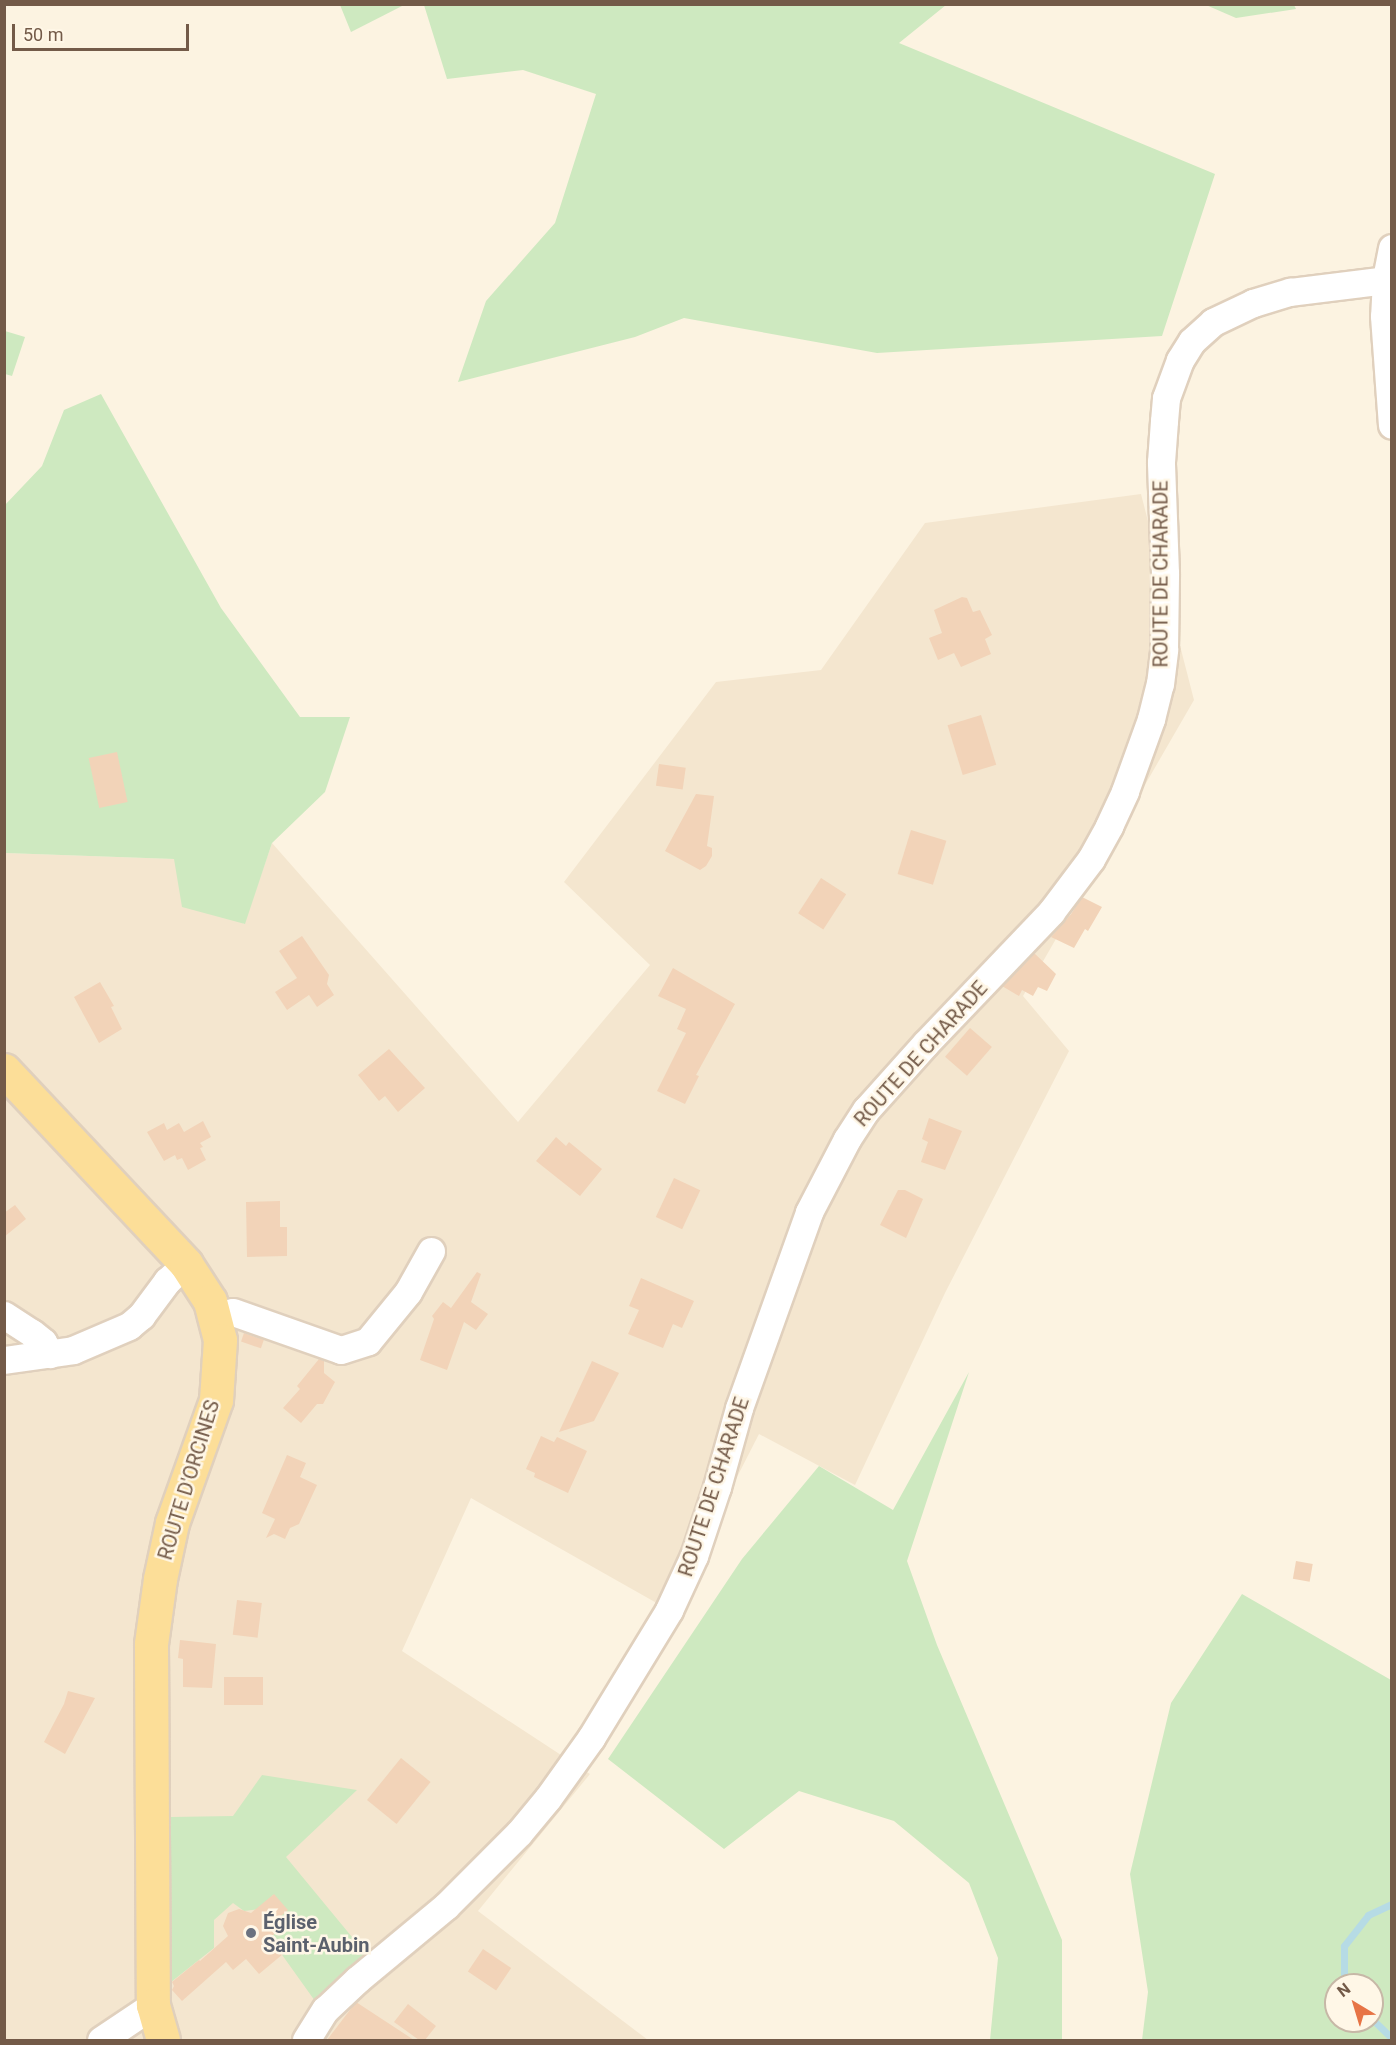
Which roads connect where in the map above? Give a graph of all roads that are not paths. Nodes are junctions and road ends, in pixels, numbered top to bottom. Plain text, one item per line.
1 (1392, 248) edge
2 (1386, 280) junction
3 (1392, 425) edge
4 (4, 1070) edge
5 (431, 1251) dead end
6 (186, 1264) junction
7 (4, 1315) edge
8 (215, 1315) junction
9 (50, 1354) junction
10 (4, 1360) edge
11 (153, 2005) junction
12 (101, 2040) edge
13 (163, 2040) edge
14 (306, 2040) edge

1 - 2 street
2 - 3 street
2 - 14 street, ROUTE DE CHARADE
4 - 6 main road, ROUTE D'ORCINES
5 - 8 street
6 - 8 main road, ROUTE D'ORCINES
6 - 9 street
7 - 9 street
8 - 11 main road, ROUTE D'ORCINES
9 - 10 street
11 - 12 street
11 - 13 main road, ROUTE D'ORCINES

